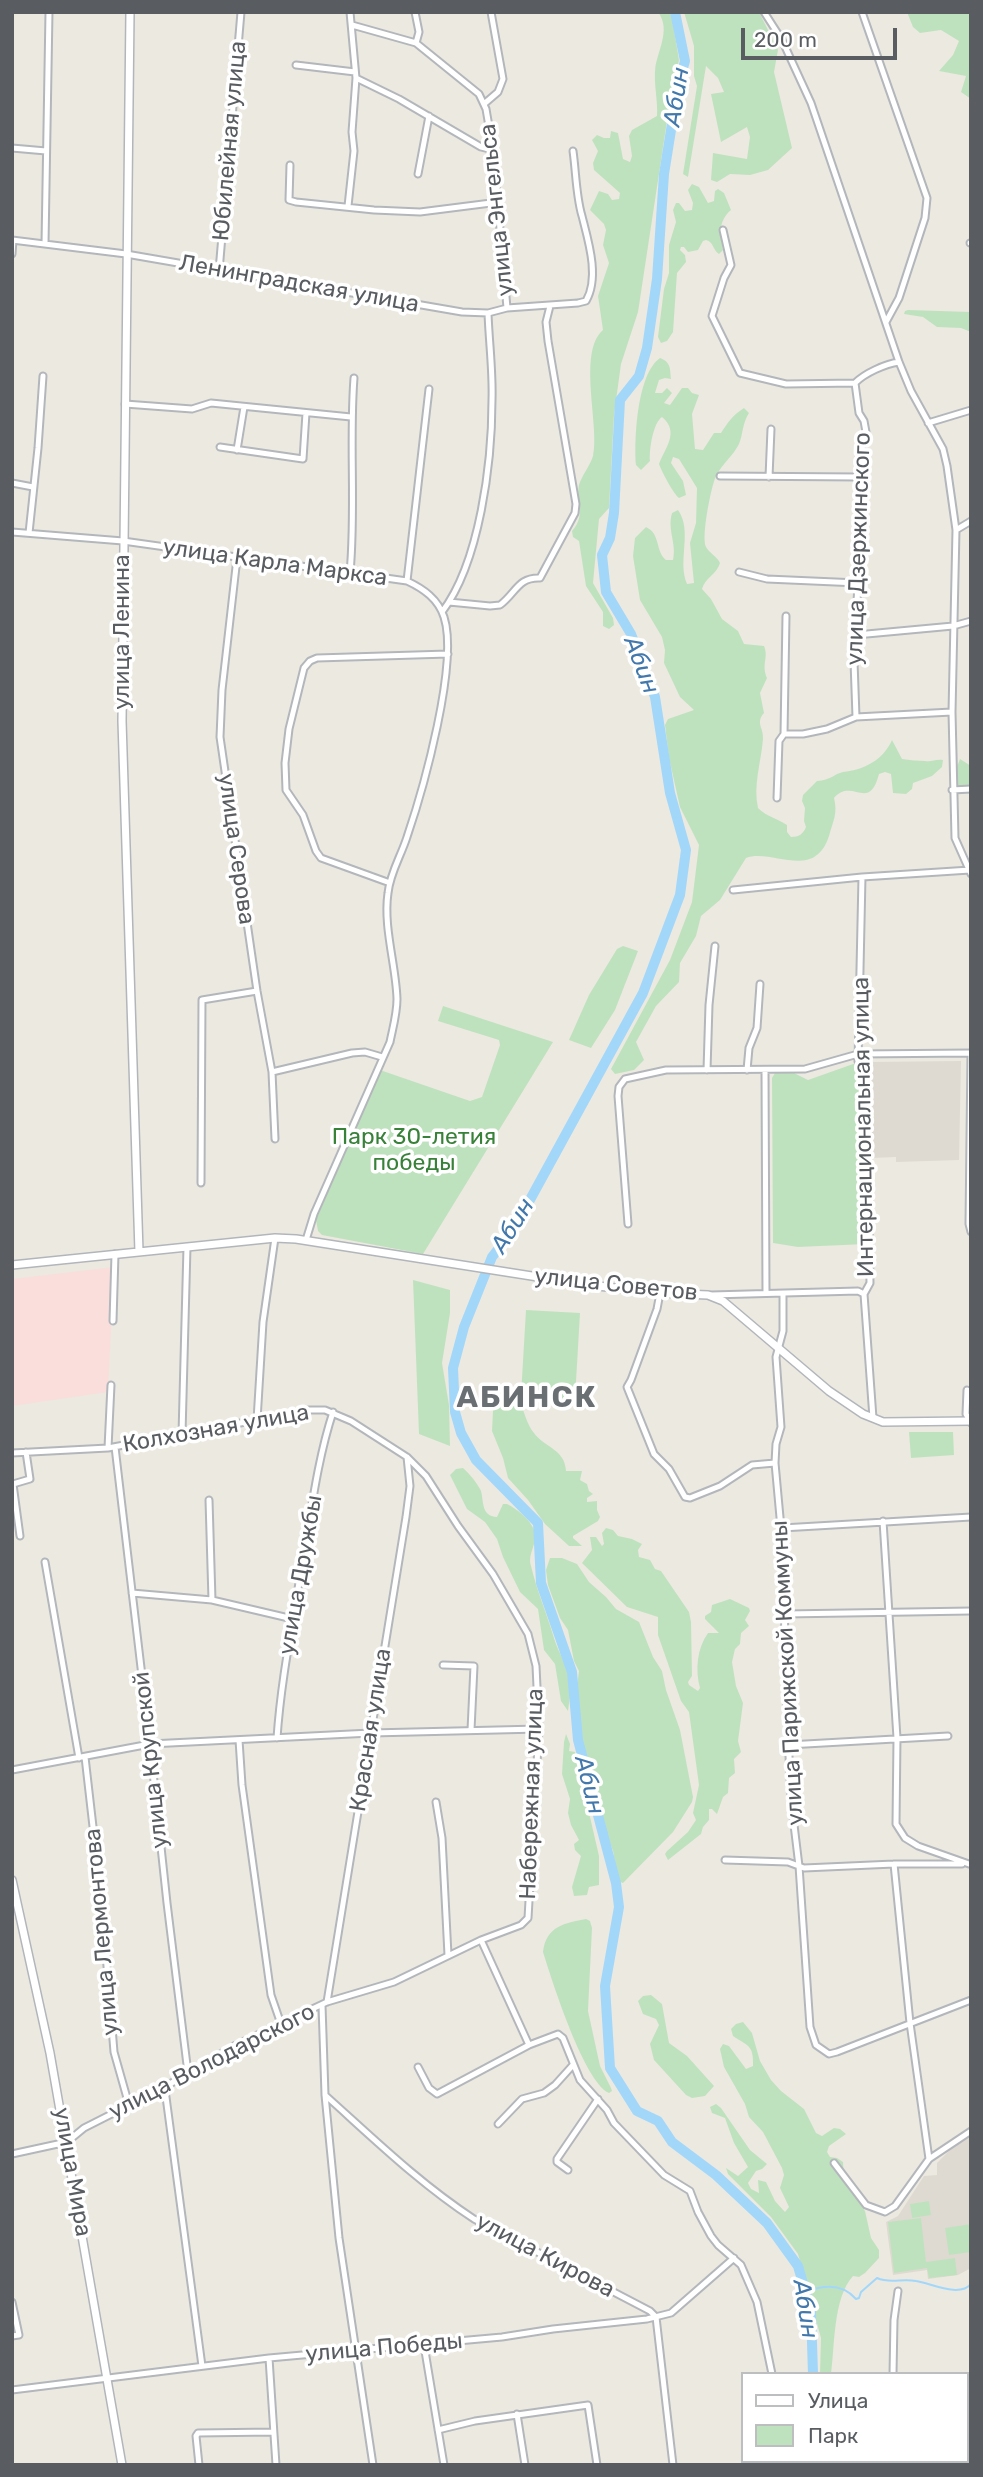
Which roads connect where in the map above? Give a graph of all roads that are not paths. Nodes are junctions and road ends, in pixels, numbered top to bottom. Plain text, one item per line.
1 (49, 12) edge
2 (130, 12) edge
3 (241, 12) edge
4 (350, 12) edge
5 (415, 12) edge
6 (491, 12) edge
7 (764, 12) edge
8 (862, 12) edge
9 (352, 25) junction
10 (416, 43) junction
11 (296, 65) dead end
12 (355, 75) junction
13 (484, 104) junction
14 (429, 117) junction
15 (12, 148) edge
16 (494, 150) junction
17 (47, 151) junction
18 (573, 151) dead end
19 (290, 165) dead end
20 (418, 174) dead end
21 (499, 202) junction
22 (348, 206) junction
23 (723, 230) dead end
24 (13, 240) edge
25 (45, 244) junction
26 (12, 254) edge
27 (127, 254) junction
28 (219, 271) junction
29 (550, 306) junction
30 (506, 308) junction
31 (488, 313) junction
32 (886, 321) junction
33 (899, 362) junction
34 (43, 376) dead end
35 (354, 378) dead end
36 (855, 383) junction
37 (429, 390) dead end
38 (125, 404) junction
39 (244, 407) junction
40 (971, 411) edge
41 (306, 413) junction
42 (351, 417) junction
43 (928, 423) junction
44 (771, 429) dead end
45 (220, 447) dead end
46 (237, 450) junction
47 (720, 476) dead end
48 (769, 477) junction
49 (859, 477) junction
50 (12, 483) edge
51 (33, 487) junction
52 (971, 521) edge
53 (956, 530) junction
54 (12, 532) edge
55 (29, 533) junction
56 (123, 541) junction
57 (237, 558) junction
58 (739, 572) dead end
59 (350, 573) junction
60 (407, 581) junction
61 (858, 583) junction
62 (449, 602) junction
63 (442, 612) junction
64 (786, 616) dead end
65 (971, 621) edge
66 (953, 626) junction
67 (856, 635) junction
68 (447, 654) junction
69 (952, 712) junction
70 (856, 717) junction
71 (784, 734) junction
72 (971, 789) edge
73 (952, 790) junction
74 (778, 798) dead end
75 (970, 871) edge
76 (862, 877) junction
77 (390, 883) junction
78 (733, 890) dead end
79 (715, 946) dead end
80 (760, 984) dead end
81 (257, 991) junction
82 (971, 1053) edge
83 (859, 1054) junction
84 (382, 1057) junction
85 (707, 1070) junction
86 (747, 1070) junction
87 (765, 1070) junction
88 (272, 1072) junction
89 (275, 1139) dead end
90 (201, 1183) dead end
91 (628, 1224) dead end
92 (971, 1232) edge
93 (275, 1238) junction
94 (306, 1240) junction
95 (187, 1247) junction
96 (139, 1252) junction
97 (115, 1254) junction
98 (12, 1265) edge
99 (660, 1293) junction
100 (766, 1293) junction
101 (783, 1294) junction
102 (864, 1294) junction
103 (708, 1295) junction
104 (113, 1321) dead end
105 (779, 1347) junction
106 (111, 1385) dead end
107 (967, 1390) dead end
108 (333, 1412) junction
109 (873, 1418) junction
110 (257, 1420) junction
111 (971, 1422) edge
112 (182, 1434) junction
113 (111, 1448) junction
114 (26, 1452) junction
115 (12, 1453) edge
116 (407, 1457) junction
117 (775, 1463) junction
118 (209, 1500) dead end
119 (971, 1517) edge
120 (883, 1521) junction
121 (782, 1528) junction
122 (20, 1536) dead end
123 (45, 1562) dead end
124 (132, 1593) junction
125 (212, 1600) junction
126 (971, 1611) edge
127 (785, 1614) junction
128 (890, 1614) junction
129 (293, 1619) junction
130 (443, 1664) dead end
131 (539, 1729) junction
132 (471, 1730) junction
133 (371, 1733) junction
134 (948, 1736) dead end
135 (277, 1738) junction
136 (897, 1738) junction
137 (239, 1740) junction
138 (150, 1744) junction
139 (788, 1745) junction
140 (82, 1758) junction
141 (12, 1770) edge
142 (436, 1802) dead end
143 (725, 1860) dead end
144 (894, 1864) junction
145 (970, 1864) edge
146 (799, 1866) junction
147 (12, 1880) edge
148 (528, 1918) joint
149 (481, 1940) junction
150 (449, 1955) junction
151 (971, 2000) edge
152 (324, 2004) junction
153 (910, 2023) junction
154 (281, 2024) junction
155 (529, 2045) junction
156 (573, 2065) junction
157 (418, 2067) dead end
158 (188, 2073) junction
159 (163, 2088) junction
160 (325, 2095) junction
161 (598, 2099) junction
162 (129, 2105) junction
163 (498, 2124) dead end
164 (971, 2131) edge
165 (67, 2142) junction
166 (12, 2154) edge
167 (929, 2160) junction
168 (834, 2163) dead end
169 (568, 2169) dead end
170 (734, 2258) junction
171 (898, 2291) dead end
172 (12, 2302) edge
173 (656, 2317) junction
174 (12, 2336) edge
175 (424, 2345) junction
176 (356, 2349) junction
177 (269, 2358) junction
178 (202, 2366) junction
179 (772, 2372) edge
180 (893, 2372) edge
181 (108, 2379) junction
182 (12, 2390) edge
183 (517, 2414) junction
184 (438, 2430) junction
185 (273, 2432) junction
186 (122, 2465) edge
187 (199, 2465) edge
188 (276, 2465) edge
189 (373, 2465) edge
190 (444, 2465) edge
191 (525, 2465) edge
192 (597, 2465) edge
193 (673, 2465) edge

1 - 17 street
2 - 27 main road, улица Ленина
3 - 28 street, Юбилейная улица
4 - 9 street
5 - 10 street
6 - 13 street
7 - 32 street
8 - 32 street
9 - 10 street, улица Энгельса
9 - 12 street
10 - 13 street, улица Энгельса
11 - 12 street
12 - 14 street
12 - 22 street
13 - 16 street, улица Энгельса
14 - 16 street
14 - 20 street
15 - 17 street
16 - 21 street, улица Энгельса
17 - 25 street
18 - 29 street, Ленинградская улица
19 - 22 street
21 - 22 street
21 - 30 street, улица Энгельса
23 - 36 street
24 - 25 street, Ленинградская улица
24 - 26 street
25 - 27 street, Ленинградская улица
27 - 28 street, Ленинградская улица
27 - 38 main road, улица Ленина
28 - 31 street, Ленинградская улица
29 - 30 street, Ленинградская улица
29 - 62 street
30 - 31 street, Ленинградская улица
31 - 62 street, улица Энгельса
32 - 33 street
33 - 36 street
33 - 43 street
34 - 51 street
35 - 42 street
36 - 49 street, улица Дзержинского
37 - 60 street
38 - 39 street
38 - 56 main road, улица Ленина
39 - 41 street
39 - 46 street
40 - 43 street
41 - 42 street
41 - 46 street
42 - 59 street
43 - 53 street
44 - 48 street
45 - 46 street
47 - 48 street
48 - 49 street
49 - 61 street, улица Дзержинского
50 - 51 street
51 - 55 street
52 - 53 street
53 - 66 street
54 - 55 street, улица Карла Маркса
55 - 56 street, улица Карла Маркса
56 - 57 street, улица Карла Маркса
56 - 96 main road, улица Ленина
57 - 59 street, улица Карла Маркса
57 - 81 street, улица Серова
58 - 61 street
59 - 60 street, улица Карла Маркса
60 - 63 street, улица Карла Маркса
61 - 67 street, улица Дзержинского
62 - 63 street, улица Энгельса
63 - 68 street
64 - 71 street
65 - 66 street
66 - 67 street
66 - 69 street
67 - 70 street, улица Дзержинского
68 - 77 street
68 - 77 street
69 - 70 street
69 - 73 street
70 - 71 street
71 - 74 street
72 - 73 street
73 - 75 street
75 - 76 street
76 - 78 street
76 - 83 street, Интернациональная улица
77 - 84 street
79 - 85 street
80 - 86 street
81 - 88 street, улица Серова
81 - 90 street
82 - 83 street
82 - 92 street
83 - 87 street
83 - 102 street, Интернациональная улица
84 - 88 street
84 - 94 street
85 - 86 street
85 - 91 street
86 - 87 street
87 - 100 street
88 - 89 street, улица Серова
93 - 94 main road, улица Советов
93 - 95 main road, улица Советов
93 - 110 street
94 - 99 main road, улица Советов
95 - 96 main road, улица Советов
95 - 112 street
96 - 97 main road, улица Советов
97 - 98 main road, улица Советов
97 - 104 street
99 - 103 main road, улица Советов
99 - 117 street
100 - 101 street
100 - 103 street
101 - 102 street
101 - 105 street, улица Парижской Коммуны
102 - 109 street, Интернациональная улица
103 - 105 main road, улица Советов
105 - 109 main road, улица Советов
105 - 117 street, улица Парижской Коммуны
106 - 113 street, улица Крупской
107 - 111 street
108 - 110 street, Колхозная улица
108 - 116 street, Колхозная улица
108 - 129 street, улица Дружбы
109 - 111 main road, улица Советов
110 - 112 street, Колхозная улица
112 - 113 street, Колхозная улица
113 - 114 street, Колхозная улица
113 - 124 street, улица Крупской
114 - 115 street, Колхозная улица
114 - 122 street
116 - 131 street, Набережная улица
116 - 133 street, Красная улица
117 - 121 street, улица Парижской Коммуны
118 - 125 street
119 - 120 street
120 - 121 street
120 - 128 street
121 - 127 street, улица Парижской Коммуны
123 - 140 street, улица Лермонтова
124 - 125 street
124 - 138 street, улица Крупской
125 - 129 street
126 - 128 street
127 - 128 street
127 - 139 street, улица Парижской Коммуны
128 - 136 street
129 - 135 street, улица Дружбы
130 - 132 street
131 - 132 street
131 - 148 street, Набережная улица
132 - 133 street
133 - 135 street
133 - 152 street, Красная улица
134 - 136 street
135 - 137 street
136 - 139 street
136 - 145 street
137 - 138 street
137 - 154 street
138 - 140 street
138 - 158 street, улица Крупской
139 - 146 street, улица Парижской Коммуны
140 - 141 street
140 - 162 street, улица Лермонтова
142 - 150 street
143 - 146 street
144 - 145 street
144 - 146 street
144 - 153 street
146 - 153 street, улица Парижской Коммуны
147 - 165 main road, улица Мира
148 - 149 street, улица Володарского
149 - 150 street, улица Володарского
149 - 155 street
150 - 152 street, улица Володарского
151 - 153 street
152 - 154 street, улица Володарского
152 - 160 street, Красная улица
153 - 167 street
154 - 158 street, улица Володарского
155 - 156 street
155 - 157 street
156 - 161 street
156 - 163 street
158 - 159 street, улица Володарского
159 - 162 street, улица Володарского
159 - 178 street
160 - 173 street, улица Кирова
160 - 176 street, Красная улица
161 - 169 street
161 - 170 street
162 - 165 street, улица Володарского
164 - 167 street
165 - 166 street, улица Володарского
165 - 181 main road, улица Мира
167 - 168 street
170 - 173 street, улица Победы
170 - 179 street
171 - 180 street
172 - 174 street
173 - 175 street, улица Победы
173 - 193 street
175 - 176 street, улица Победы
175 - 184 street
176 - 177 street, улица Победы
176 - 189 street, Красная улица
177 - 178 street, улица Победы
177 - 185 street
178 - 181 street, улица Победы
181 - 182 street, улица Победы
181 - 186 main road, улица Мира
183 - 184 street
183 - 191 street
183 - 192 street
184 - 190 street
185 - 187 street
185 - 188 street

